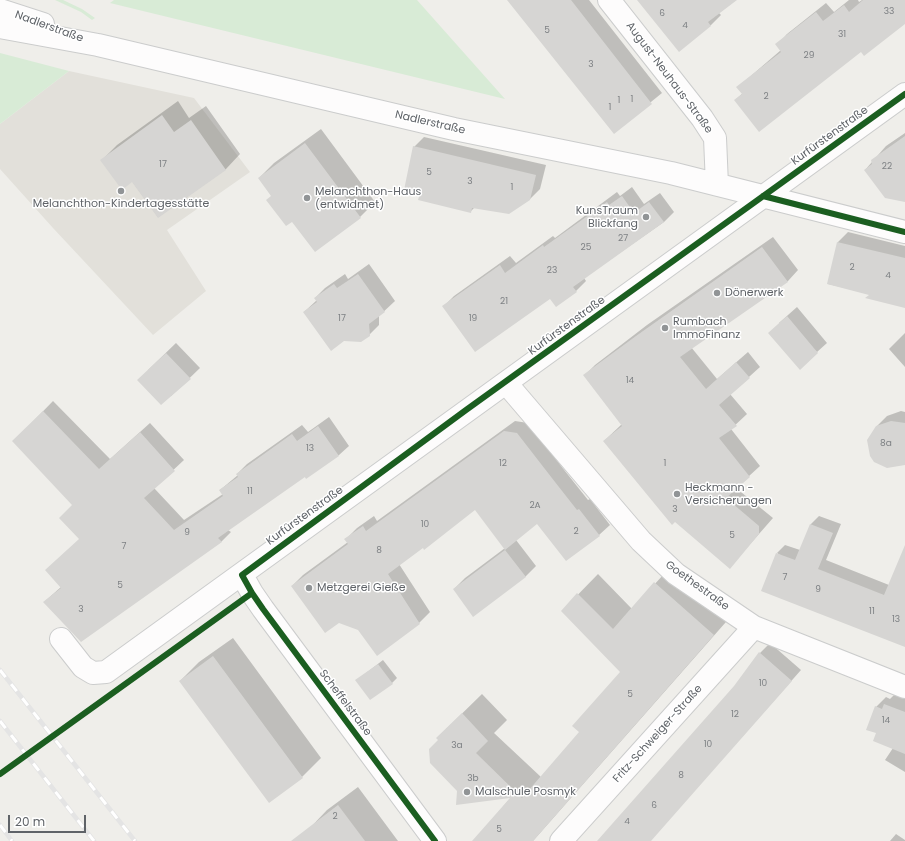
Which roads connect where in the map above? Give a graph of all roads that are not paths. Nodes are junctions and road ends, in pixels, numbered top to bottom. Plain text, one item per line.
1 (609, 0) edge
2 (0, 10) edge
3 (0, 28) edge
4 (98, 45) junction
5 (905, 94) edge
6 (717, 185) junction
7 (763, 196) junction
8 (905, 232) edge
9 (506, 382) junction
10 (242, 575) junction
11 (754, 627) junction
12 (61, 639) dead end
13 (905, 687) edge
14 (435, 841) edge
15 (561, 841) edge

1 - 6 street, August-Neuhaus-Straße
2 - 4 street, Nadlerstraße
3 - 4 street, Nadlerstraße
4 - 6 street, Nadlerstraße
5 - 7 street, Kurfürstenstraße
6 - 7 street, Nadlerstraße
7 - 8 street, Nadlerstraße
7 - 9 street, Kurfürstenstraße
9 - 10 street, Kurfürstenstraße
9 - 11 street, Goethestraße
10 - 12 street, Kurfürstenstraße
10 - 14 street, Scheffelstraße
11 - 13 street, Goethestraße
11 - 15 street, Fritz-Schweiger-Straße

